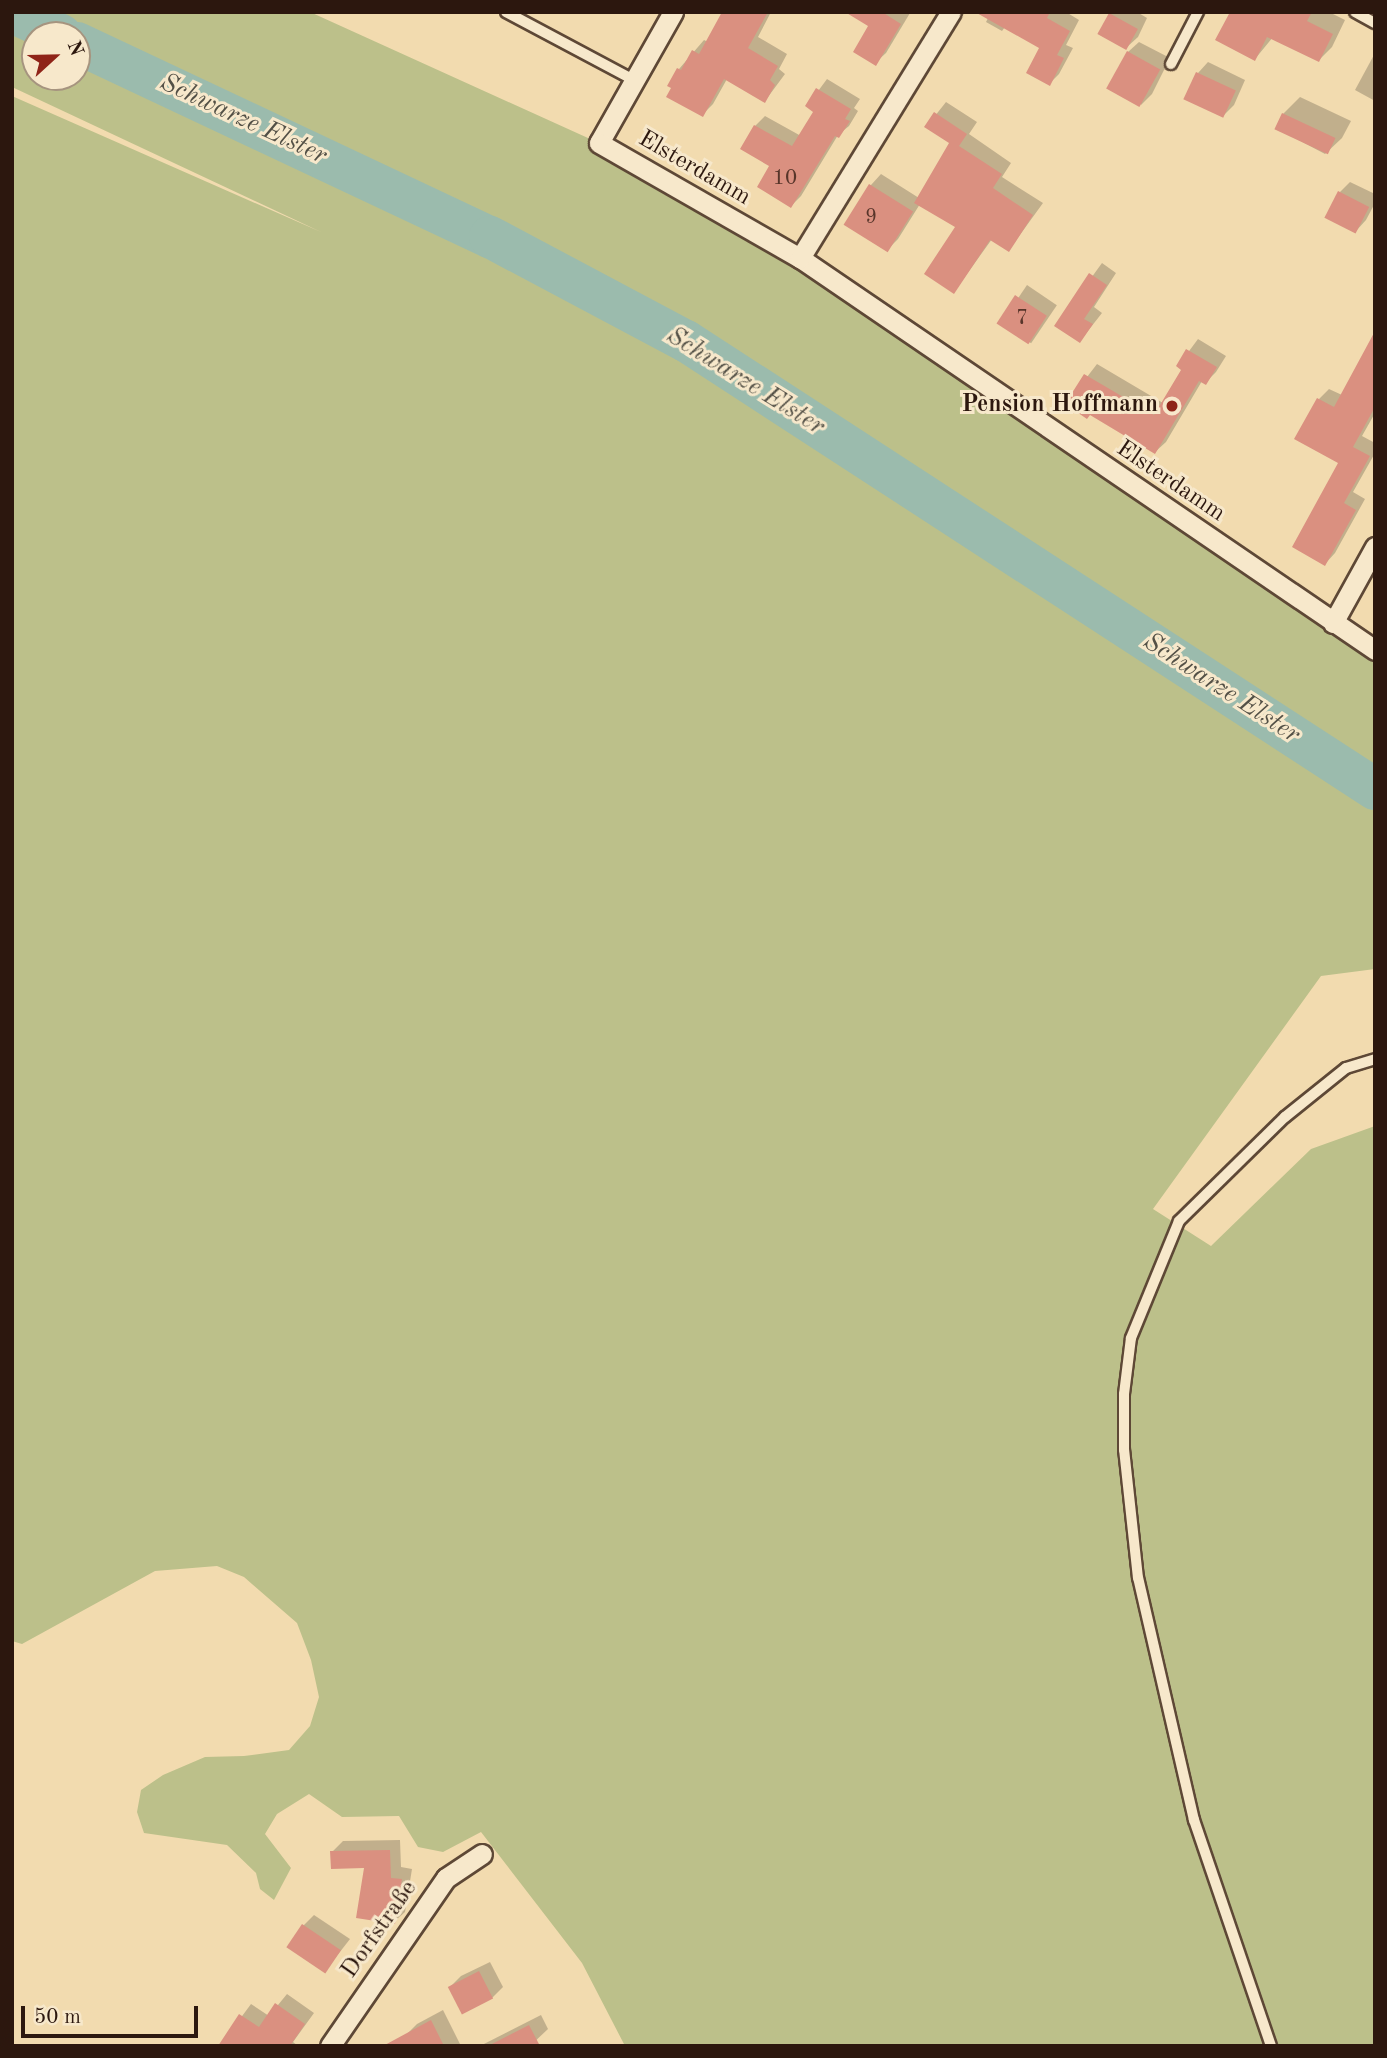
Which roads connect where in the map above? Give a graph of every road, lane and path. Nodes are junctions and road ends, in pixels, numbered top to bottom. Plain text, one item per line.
1 (506, 12) edge
2 (673, 12) edge
3 (951, 12) edge
4 (1198, 12) edge
5 (1355, 12) edge
6 (1375, 23) edge
7 (1171, 64) dead end
8 (634, 80) junction
9 (800, 258) junction
10 (1375, 547) edge
11 (1333, 623) junction
12 (1375, 650) edge
13 (1375, 1059) edge
14 (482, 1854) dead end
15 (330, 2046) edge
16 (1271, 2046) edge

1 - 8 lane
2 - 8 street
3 - 9 street
4 - 7 lane
5 - 6 lane
8 - 9 street, Elsterdamm
9 - 11 street, Elsterdamm
10 - 11 street
11 - 12 street, Elsterdamm
13 - 16 lane
14 - 15 street, Dorfstraße

